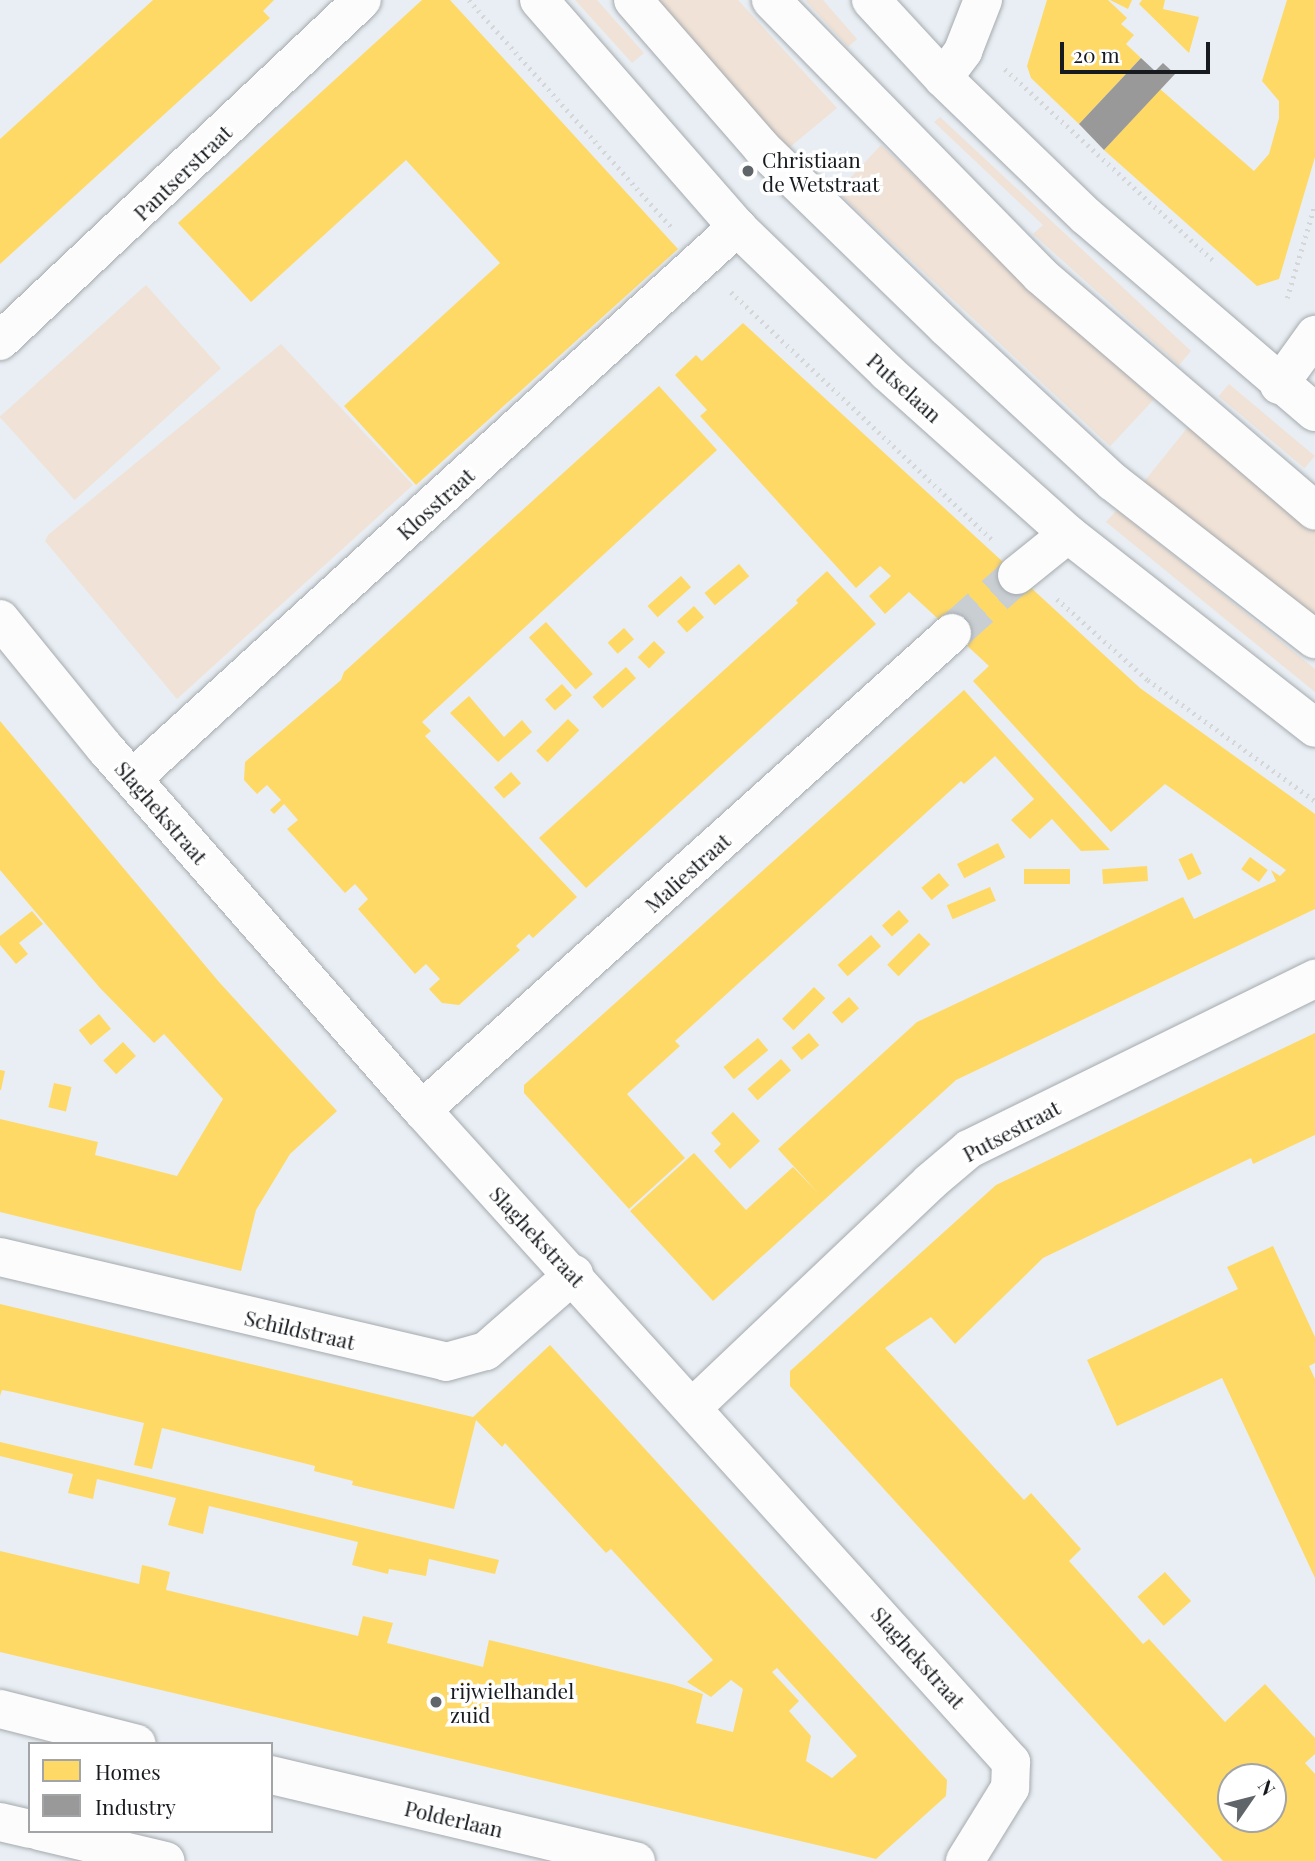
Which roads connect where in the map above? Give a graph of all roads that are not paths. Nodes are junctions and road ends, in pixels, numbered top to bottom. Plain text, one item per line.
1 (362, 0) edge
2 (539, 0) edge
3 (632, 0) edge
4 (771, 0) edge
5 (871, 0) edge
6 (983, 0) edge
7 (943, 78) junction
8 (728, 236) junction
9 (1301, 334) edge
10 (0, 341) edge
11 (1279, 384) junction
12 (1315, 412) edge
13 (1315, 511) edge
14 (1068, 534) junction
15 (1017, 575) tunnel mouth
16 (0, 619) edge
17 (952, 633) tunnel mouth
18 (1315, 639) edge
19 (1315, 728) edge
20 (133, 778) junction
21 (1315, 979) edge
22 (422, 1110) junction
23 (0, 1257) edge
24 (574, 1275) junction
25 (693, 1407) junction
26 (0, 1709) edge
27 (129, 1742) edge
28 (273, 1775) edge
29 (0, 1822) edge
30 (28, 1829) edge
31 (47, 1833) edge
32 (166, 1861) edge
33 (636, 1861) edge
34 (965, 1861) edge

1 - 10 street, Pantserstraat
2 - 8 street, Putselaan
3 - 18 street
4 - 13 street
5 - 7 street
6 - 7 street
7 - 11 street
8 - 14 street, Putselaan
8 - 20 street, Klosstraat
9 - 11 street
11 - 12 street
14 - 15 street
14 - 19 street, Putselaan
16 - 20 street, Slaghekstraat
17 - 22 street, Maliestraat
20 - 22 street, Slaghekstraat
21 - 25 street, Putsestraat
22 - 24 street, Slaghekstraat
23 - 24 street, Schildstraat
24 - 25 street, Slaghekstraat
25 - 34 street, Slaghekstraat
26 - 27 street
28 - 33 street, Polderlaan
29 - 30 street
31 - 32 street

